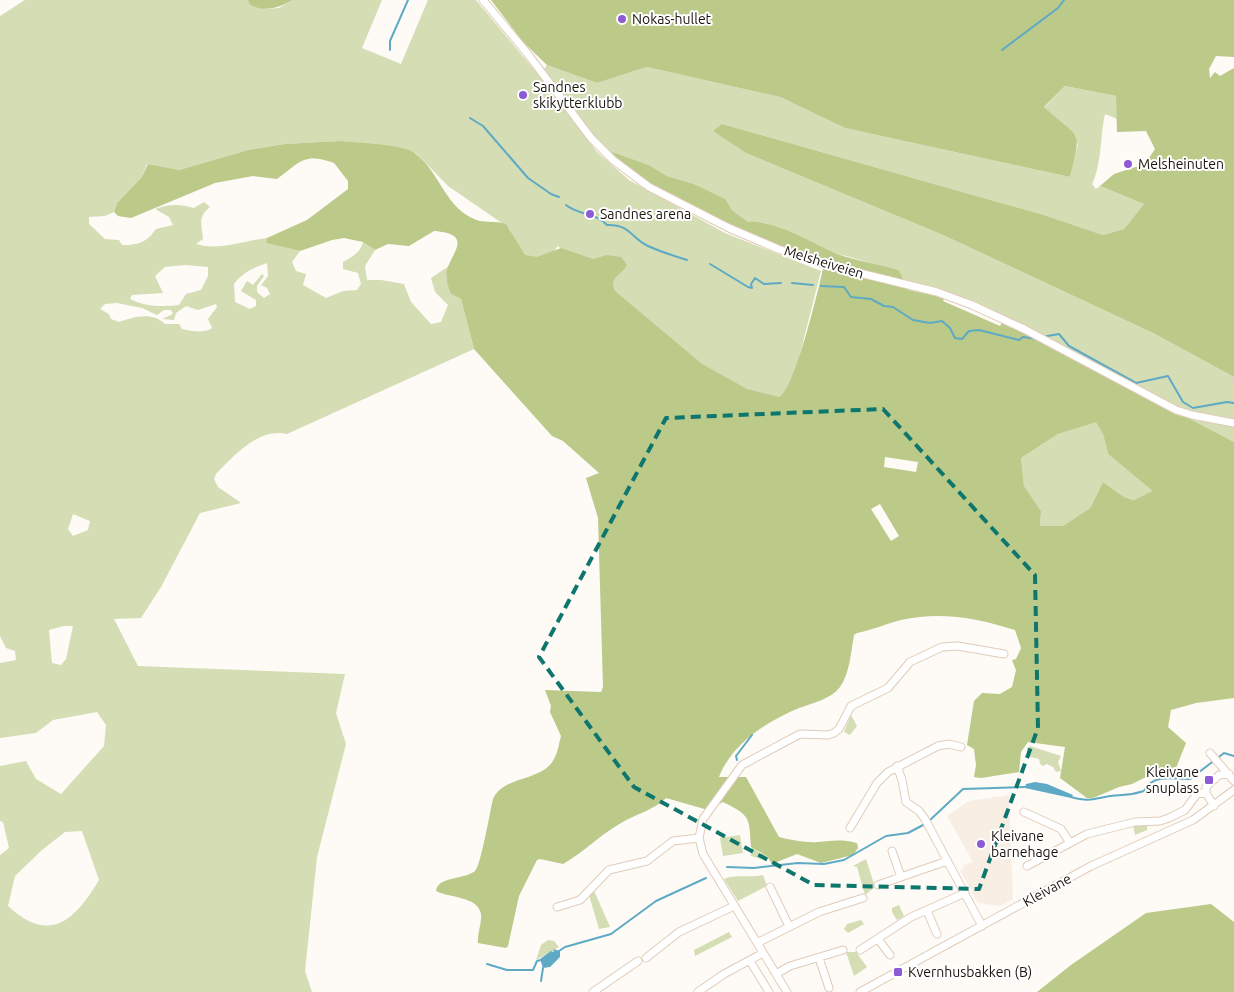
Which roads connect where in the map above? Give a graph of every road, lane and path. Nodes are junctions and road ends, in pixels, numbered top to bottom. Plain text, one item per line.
1 (483, 0) edge
2 (1234, 423) edge
3 (1004, 654) dead end
4 (961, 747) dead end
5 (1210, 754) dead end
6 (897, 766) junction
7 (1229, 774) junction
8 (1234, 781) edge
9 (1234, 790) edge
10 (1206, 792) junction
11 (1214, 806) junction
12 (1024, 812) dead end
13 (850, 828) dead end
14 (699, 838) junction
15 (1070, 843) junction
16 (892, 850) dead end
17 (947, 861) junction
18 (1027, 866) dead end
19 (902, 877) junction
20 (878, 885) dead end
21 (770, 886) dead end
22 (965, 893) junction
23 (863, 898) dead end
24 (734, 906) junction
25 (557, 907) dead end
26 (927, 910) junction
27 (789, 926) junction
28 (982, 926) junction
29 (937, 934) dead end
30 (878, 939) junction
31 (757, 943) junction
32 (843, 950) dead end
33 (860, 950) dead end
34 (763, 953) junction
35 (890, 955) dead end
36 (646, 958) dead end
37 (819, 958) junction
38 (750, 960) junction
39 (638, 961) dead end
40 (776, 974) junction
41 (829, 988) dead end
42 (593, 992) edge
43 (698, 992) edge
44 (769, 992) edge
45 (787, 992) edge
46 (860, 992) edge

1 - 2 street, Melsheiveien
3 - 14 street
4 - 6 street
5 - 7 street
6 - 13 street
6 - 17 street
7 - 8 street
7 - 10 street
9 - 11 street, Kleivane
10 - 11 street
10 - 15 street
11 - 28 street, Kleivane
12 - 15 street
14 - 24 street
14 - 25 street
15 - 18 street
16 - 19 street
17 - 19 street
17 - 22 street
19 - 20 street
21 - 27 street
22 - 26 street
22 - 28 street
23 - 27 street
24 - 31 street
24 - 36 street
26 - 29 street
26 - 30 street
27 - 31 street
28 - 46 street, Kleivane
30 - 33 street
30 - 35 street
31 - 34 street
32 - 37 street
34 - 38 street
34 - 40 street
37 - 40 street
37 - 41 street
38 - 43 street
38 - 44 street
39 - 42 street
40 - 45 street

